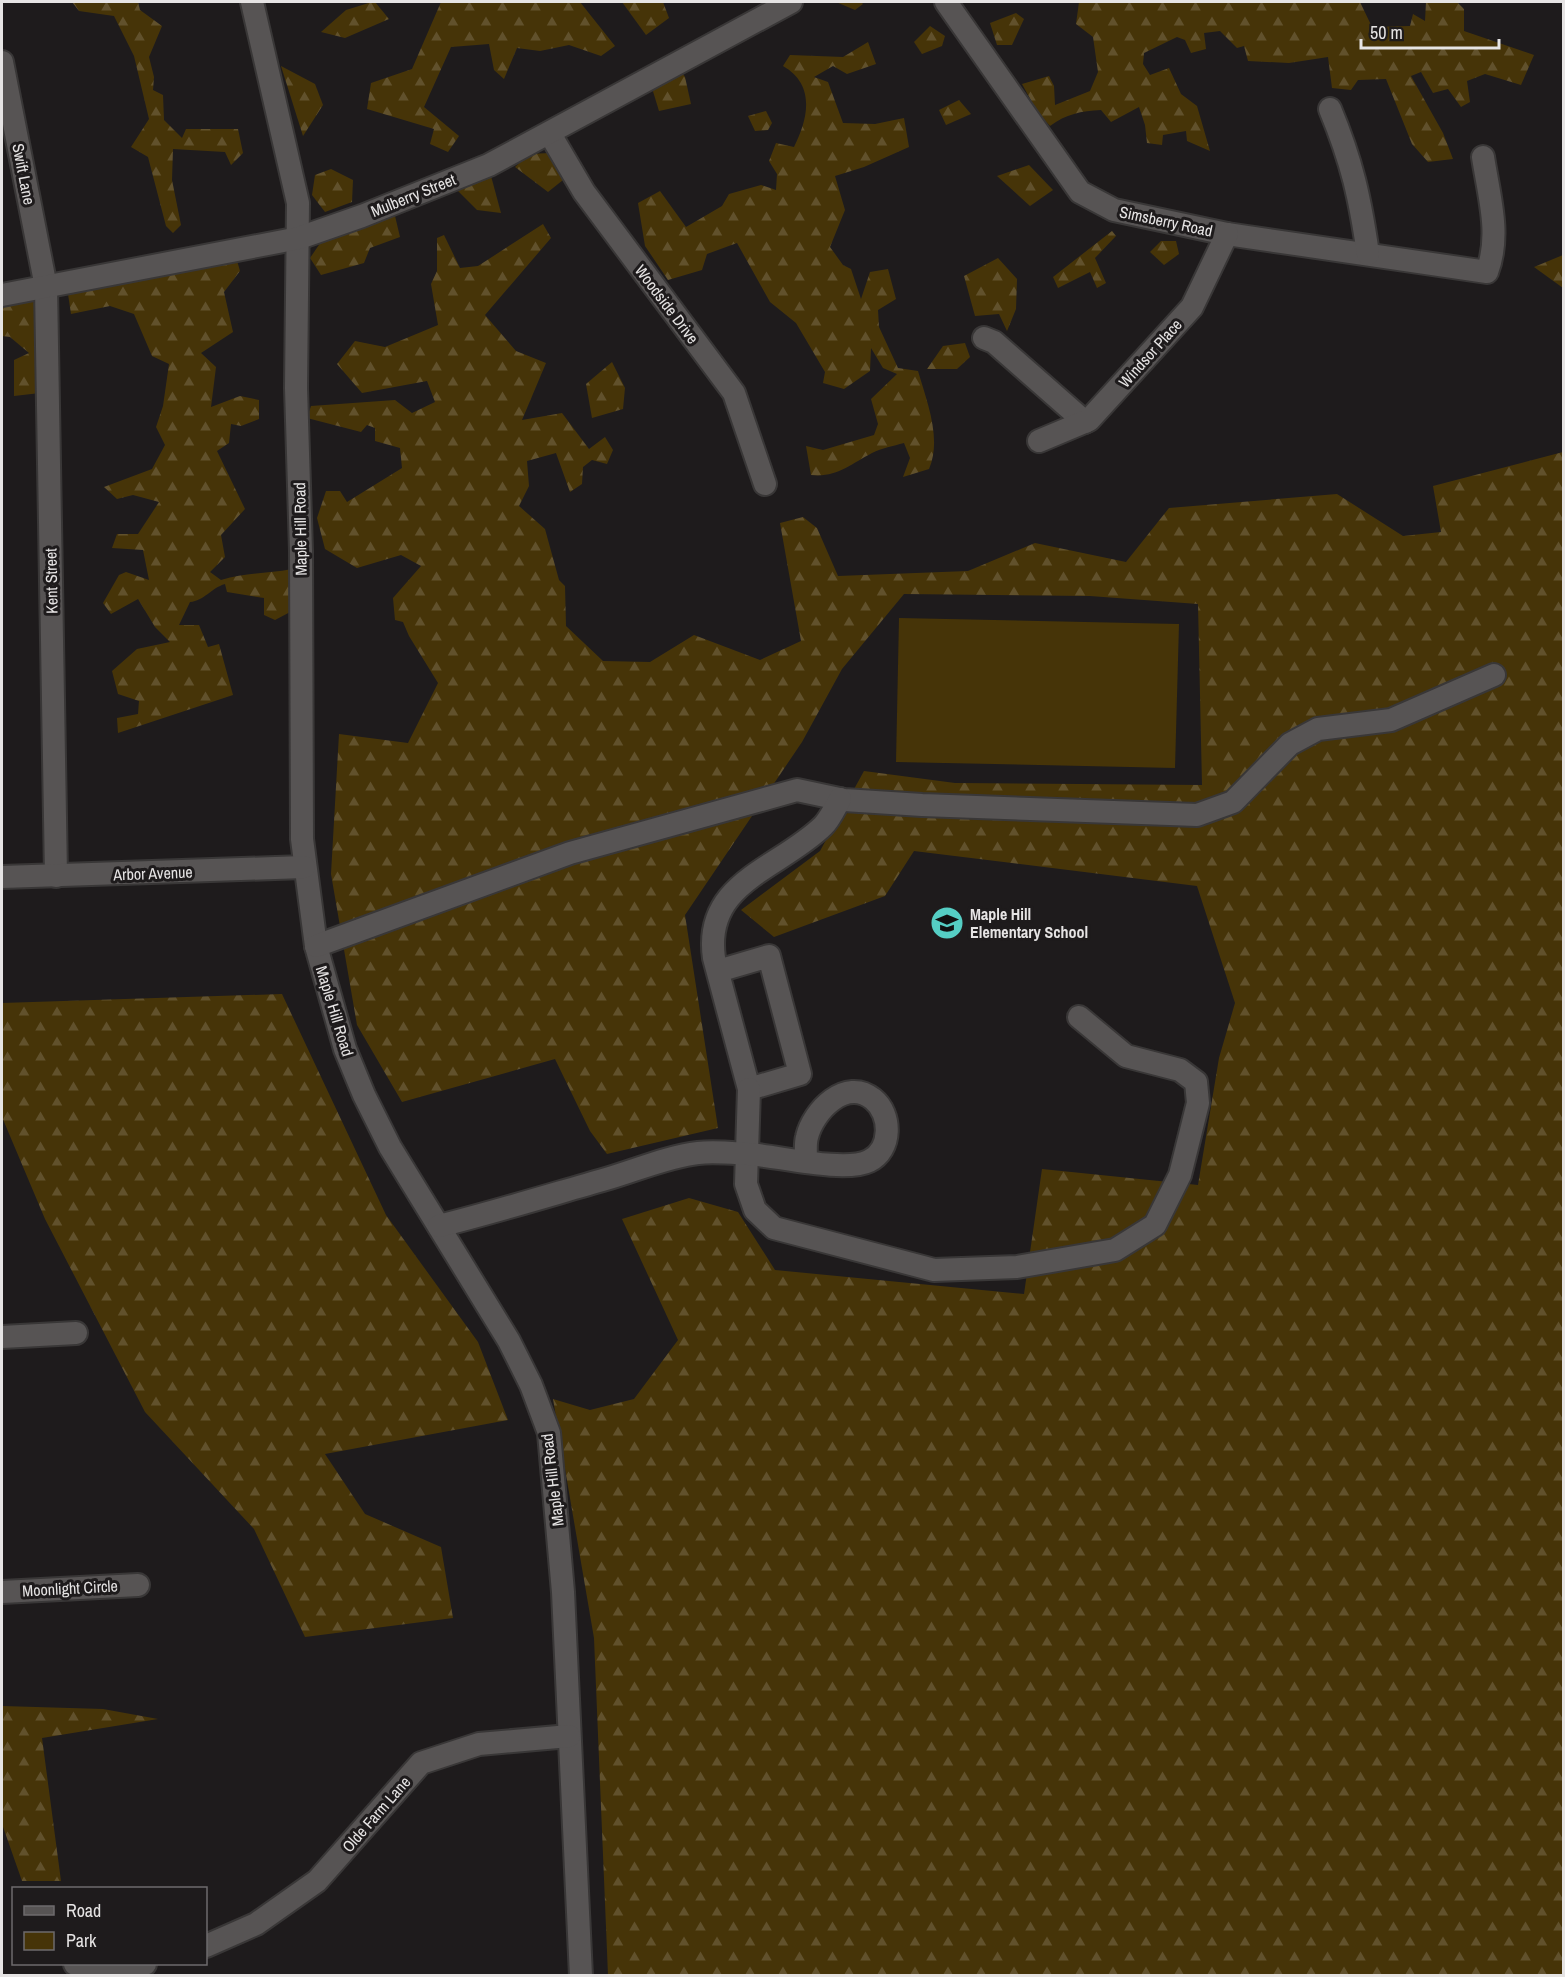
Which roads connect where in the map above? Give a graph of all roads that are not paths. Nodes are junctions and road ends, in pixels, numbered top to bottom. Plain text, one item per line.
1 (252, 2) edge
2 (791, 2) edge
3 (946, 2) edge
4 (2, 62) edge
5 (1330, 109) dead end
6 (550, 134) junction
7 (1483, 157) dead end
8 (1227, 234) junction
9 (299, 238) junction
10 (1368, 254) junction
11 (46, 287) junction
12 (2, 295) edge
13 (984, 338) dead end
14 (1085, 422) junction
15 (1039, 441) dead end
16 (765, 484) dead end
17 (1494, 675) dead end
18 (840, 799) junction
19 (303, 867) junction
20 (56, 876) junction
21 (2, 877) edge
22 (316, 946) junction
23 (718, 971) junction
24 (1079, 1017) dead end
25 (749, 1089) junction
26 (747, 1154) junction
27 (806, 1160) dead end
28 (439, 1226) junction
29 (76, 1334) dead end
30 (2, 1337) edge
31 (138, 1585) dead end
32 (2, 1592) edge
33 (568, 1736) junction
34 (207, 1946) edge
35 (81, 1965) edge
36 (127, 1965) edge
37 (581, 1976) edge

1 - 9 street, Maple Hill Road
2 - 6 street, Mulberry Street
3 - 8 street, Simsberry Road
4 - 11 street, Swift Lane
5 - 10 street
6 - 9 street, Mulberry Street
6 - 16 street, Woodside Drive
7 - 10 street, Simsberry Road
8 - 10 street, Simsberry Road
8 - 14 street, Windsor Place
9 - 11 street, Mulberry Street
9 - 19 street, Maple Hill Road
11 - 12 street, Mulberry Street
11 - 20 street, Kent Street
13 - 14 street
14 - 15 street, Windsor Place
17 - 18 street
18 - 22 street
18 - 23 street
19 - 20 street, Arbor Avenue
19 - 22 street, Maple Hill Road
20 - 21 street, Arbor Avenue
22 - 28 street, Maple Hill Road
23 - 25 street
23 - 25 street
24 - 26 street
25 - 26 street
26 - 27 street
26 - 28 street
28 - 33 street, Maple Hill Road
29 - 30 street
31 - 32 street, Moonlight Circle
33 - 34 street, Olde Farm Lane
33 - 37 street, Maple Hill Road
35 - 36 street

